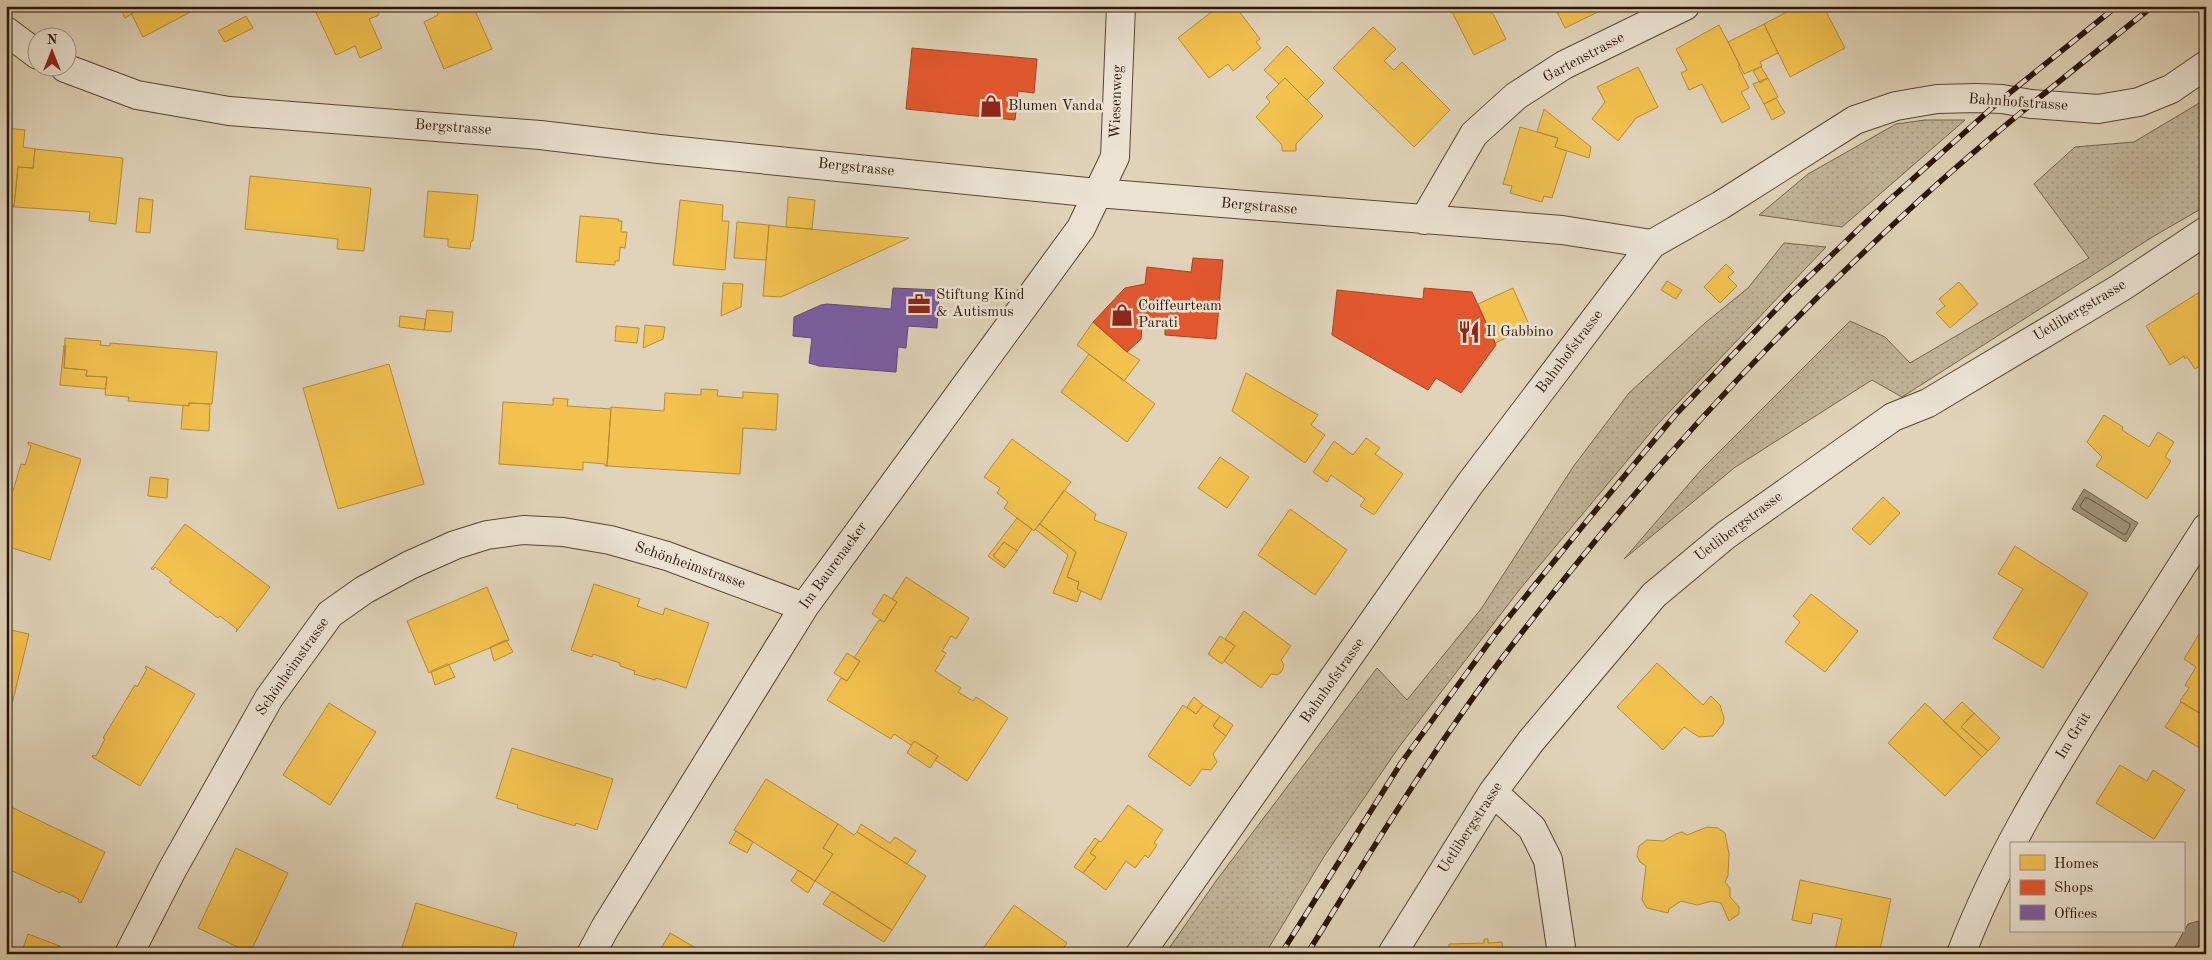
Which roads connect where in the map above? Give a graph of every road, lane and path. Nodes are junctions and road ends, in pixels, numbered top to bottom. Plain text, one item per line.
1 (1121, 6) edge
2 (1685, 6) edge
3 (6, 31) edge
4 (28, 48) edge
5 (2206, 66) edge
6 (78, 73) edge
7 (1097, 193) junction
8 (1424, 220) junction
9 (2206, 231) edge
10 (1652, 244) junction
11 (2206, 528) edge
12 (804, 607) junction
13 (1493, 792) junction
14 (2012, 842) edge
15 (2010, 845) edge
16 (129, 954) edge
17 (591, 954) edge
18 (1140, 954) edge
19 (1392, 954) edge
20 (1562, 954) edge
21 (1961, 954) edge

1 - 7 street, Wiesenweg
2 - 8 street, Gartenstrasse
3 - 4 street
5 - 10 street, Bahnhofstrasse
6 - 7 street, Bergstrasse
7 - 8 street, Bergstrasse
7 - 12 street, Im Baurenacker
8 - 10 street, Bergstrasse
9 - 13 street, Uetlibergstrasse
10 - 18 street, Bahnhofstrasse
11 - 14 street, Im Grüt
12 - 16 street, Schönheimstrasse
12 - 17 street, Im Baurenacker
13 - 19 street, Uetlibergstrasse
13 - 20 street
15 - 21 street, Im Grüt

